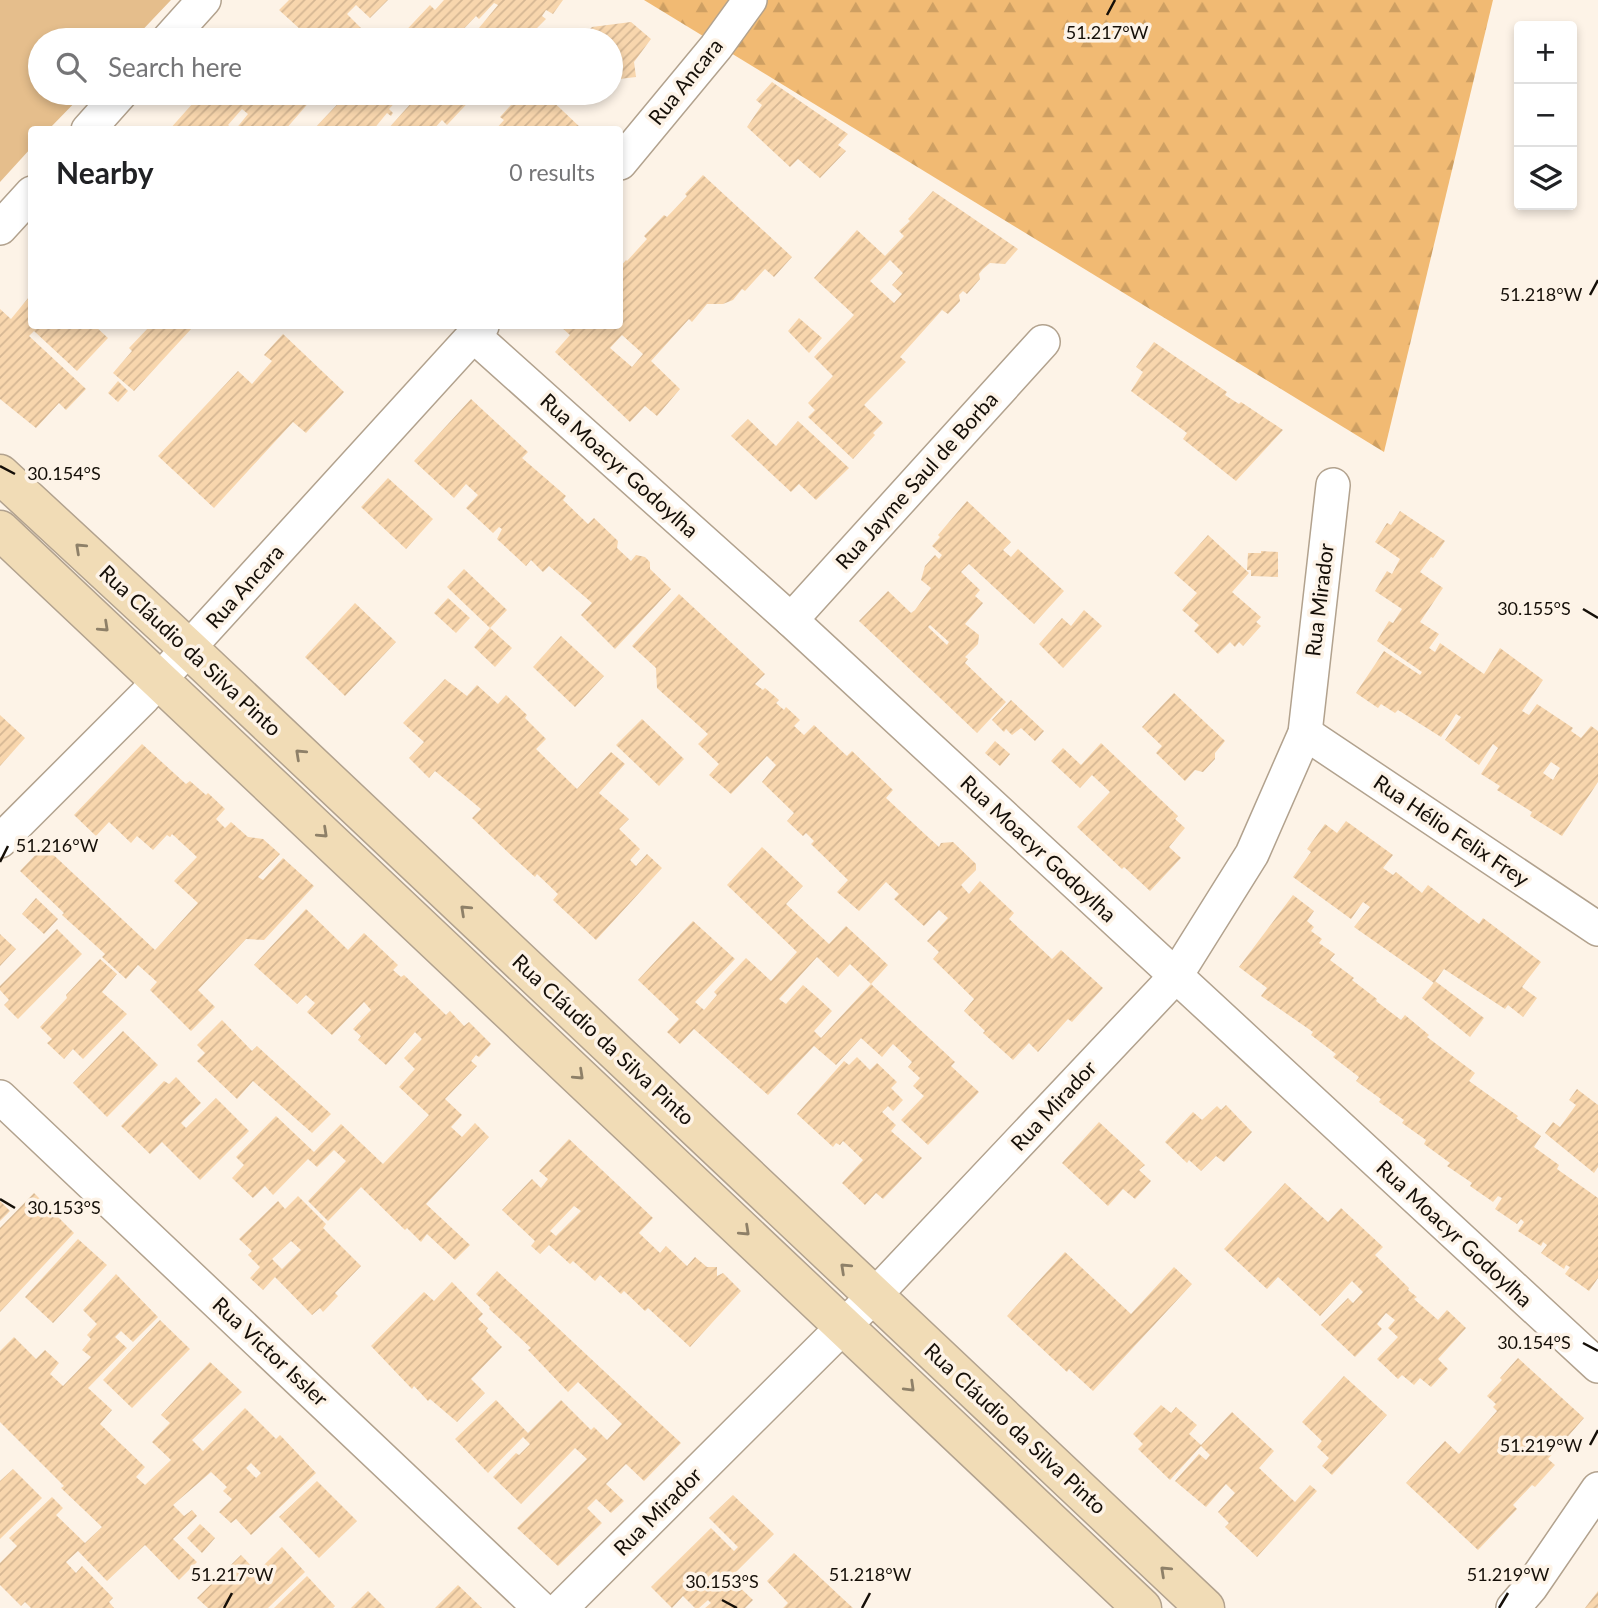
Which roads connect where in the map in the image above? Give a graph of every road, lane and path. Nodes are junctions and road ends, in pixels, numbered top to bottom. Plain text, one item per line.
1 (204, 0) edge
2 (750, 0) edge
3 (179, 28) edge
4 (110, 105) edge
5 (92, 126) edge
6 (623, 159) edge
7 (28, 197) edge
8 (0, 228) edge
9 (478, 331) edge
10 (1043, 342) dead end
11 (0, 474) edge
12 (1333, 485) dead end
13 (0, 530) edge
14 (791, 620) junction
15 (188, 648) junction
16 (160, 680) junction
17 (1305, 733) junction
18 (0, 841) edge
19 (1598, 929) edge
20 (496, 939) junction
21 (467, 970) junction
22 (1175, 977) junction
23 (0, 1097) edge
24 (874, 1296) junction
25 (845, 1326) junction
26 (1598, 1366) edge
27 (1598, 1489) edge
28 (1126, 1534) junction
29 (1097, 1565) junction
30 (540, 1608) edge
31 (561, 1608) edge
32 (1142, 1608) edge
33 (1205, 1608) edge
34 (1513, 1608) edge

1 - 3 street
2 - 6 street, Rua Ancara
4 - 5 street
7 - 8 street
9 - 14 street, Rua Moacyr Godoylha
9 - 15 street, Rua Ancara
10 - 14 street, Rua Jayme Saul de Borba
15 -> 11 street, Rua Cláudio da Silva Pinto
12 - 17 street, Rua Mirador
13 -> 16 street, Rua Cláudio da Silva Pinto
14 - 22 street, Rua Moacyr Godoylha
15 - 16 street, Rua Ancara
20 -> 15 street, Rua Cláudio da Silva Pinto
16 - 18 street, Rua Ancara
16 -> 21 street, Rua Cláudio da Silva Pinto
17 - 19 street, Rua Hélio Felix Frey
17 - 22 street, Rua Mirador
20 - 21 street
24 -> 20 street, Rua Cláudio da Silva Pinto
21 -> 25 street, Rua Cláudio da Silva Pinto
22 - 24 street, Rua Mirador
22 - 26 street, Rua Moacyr Godoylha
23 - 30 street, Rua Victor Issler
24 - 25 street, Rua Mirador
24 - 28 street, Rua Cláudio da Silva Pinto
25 -> 29 street, Rua Cláudio da Silva Pinto
25 - 31 street, Rua Mirador
27 - 34 street
28 - 29 street
33 -> 28 street, Rua Cláudio da Silva Pinto
29 - 32 street, Rua Cláudio da Silva Pinto

